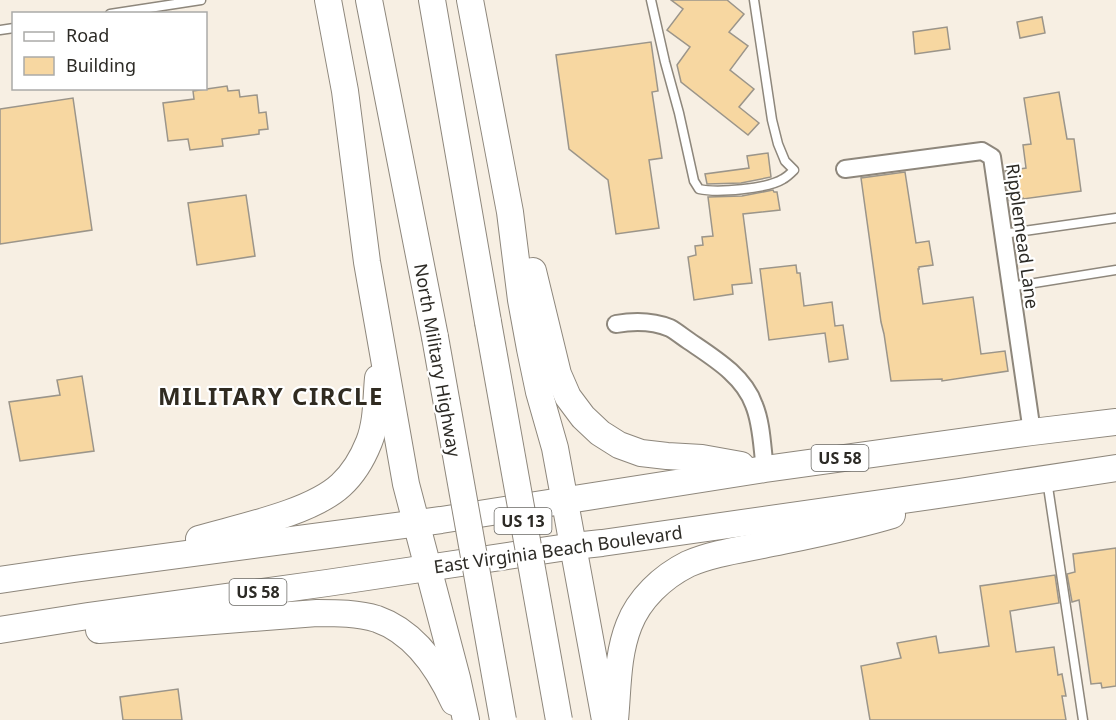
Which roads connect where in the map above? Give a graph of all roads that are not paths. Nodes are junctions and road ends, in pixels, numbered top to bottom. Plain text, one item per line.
1 (201, 0) edge
2 (327, 0) edge
3 (369, 0) edge
4 (432, 0) edge
5 (470, 0) edge
6 (651, 0) edge
7 (754, 0) edge
8 (123, 12) edge
9 (492, 112) junction
10 (845, 169) dead end
11 (1116, 218) edge
12 (1003, 234) junction
13 (1116, 270) edge
14 (1010, 287) junction
15 (616, 324) dead end
16 (380, 339) junction
17 (1116, 422) edge
18 (1032, 432) junction
19 (1116, 468) edge
20 (765, 469) junction
21 (1046, 478) junction
22 (959, 492) junction
23 (565, 501) junction
24 (416, 523) junction
25 (574, 546) junction
26 (109, 564) junction
27 (428, 568) junction
28 (0, 580) edge
29 (0, 632) edge
30 (464, 720) edge
31 (502, 720) edge
32 (559, 720) edge
33 (605, 720) edge
34 (615, 720) edge
35 (1083, 720) edge

1 - 8 lane
2 - 16 main road
3 - 31 main road, North Military Highway / US 13, bridge
4 - 32 main road, US 13, bridge
5 - 9 main road
6 - 7 lane
9 - 20 main road
9 - 23 main road
10 - 12 street, Ripplemead Lane
11 - 12 lane
12 - 14 street, Ripplemead Lane
13 - 14 lane
14 - 18 street, Ripplemead Lane
15 - 20 street
16 - 24 main road
16 - 26 main road
17 - 18 main road, US 58
18 - 20 main road, US 58
19 - 21 main road, East Virginia Beach Boulevard / US 58
20 - 23 main road, US 58
21 - 22 main road, East Virginia Beach Boulevard / US 58
21 - 35 lane
22 - 25 main road, East Virginia Beach Boulevard / US 58
22 - 34 main road
23 - 24 main road, US 58
23 - 25 main road
24 - 26 main road, US 58
24 - 27 main road
25 - 27 main road, East Virginia Beach Boulevard / US 58
25 - 33 main road
26 - 28 main road, US 58
27 - 29 main road, East Virginia Beach Boulevard / US 58
27 - 30 main road
29 - 30 main road

